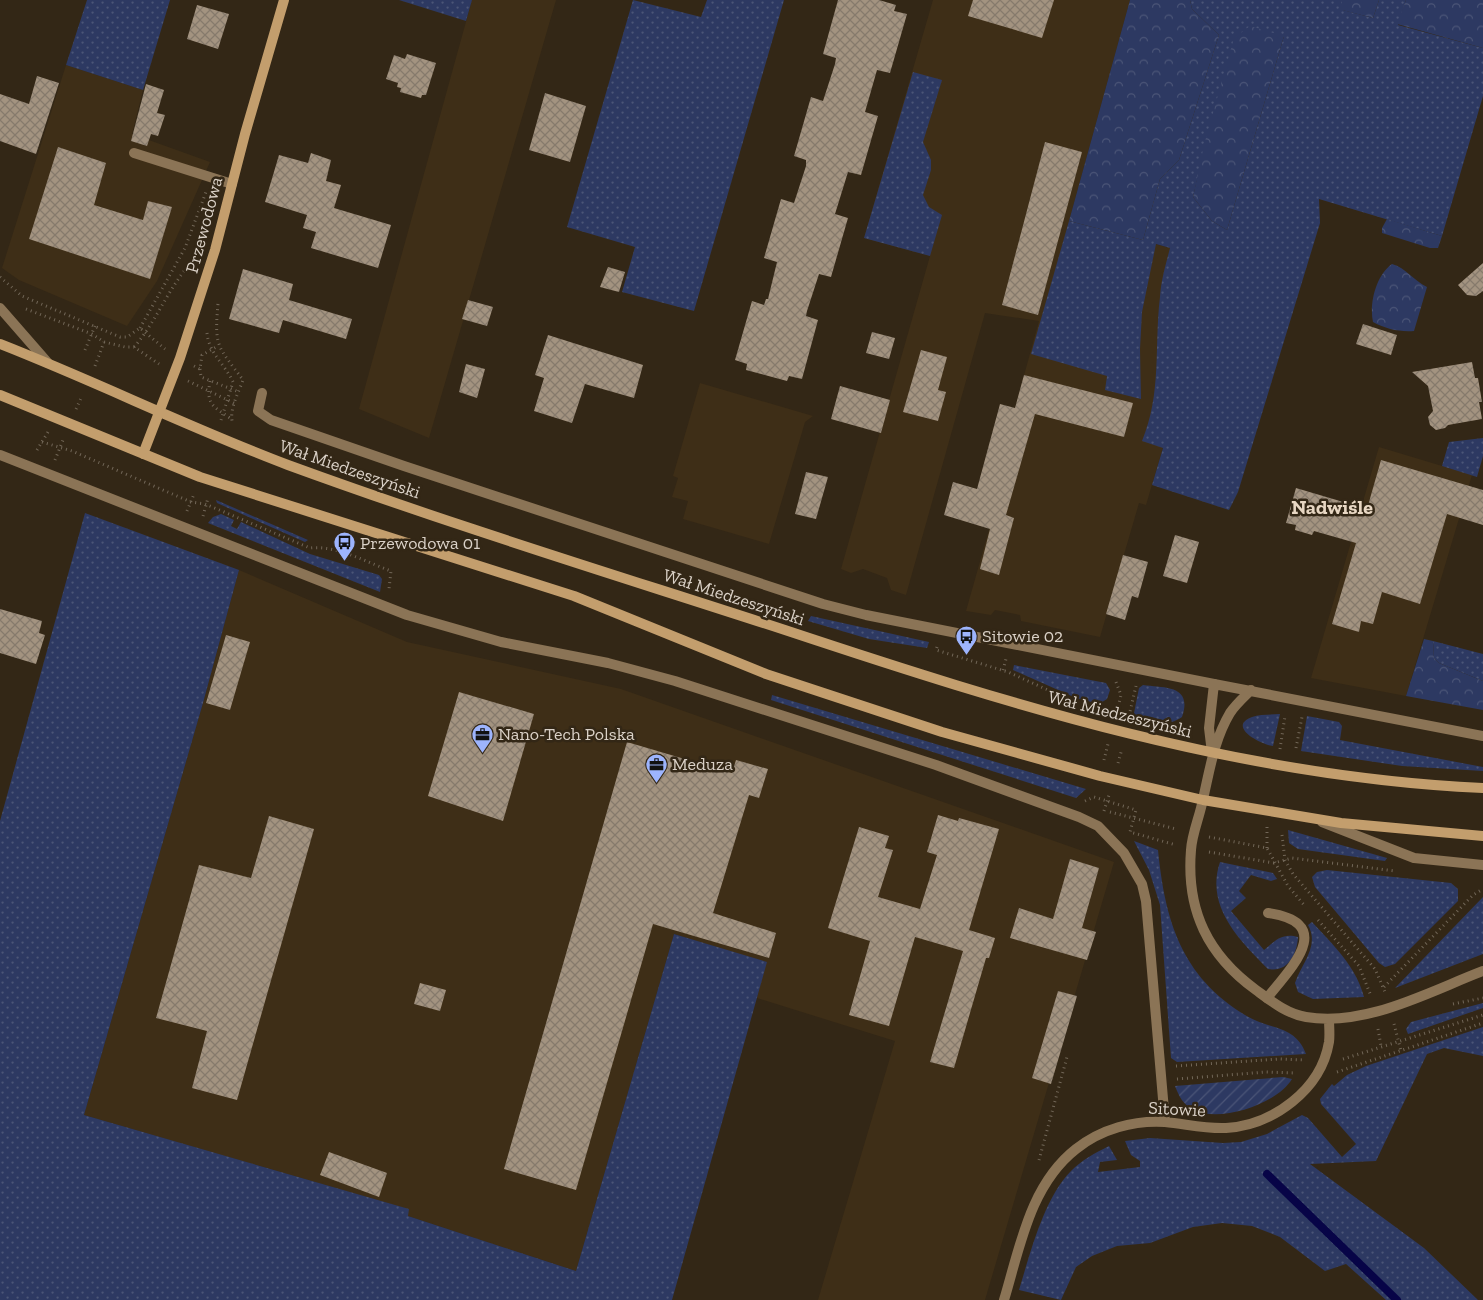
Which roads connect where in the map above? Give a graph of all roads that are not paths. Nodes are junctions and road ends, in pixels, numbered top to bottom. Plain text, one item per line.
1 (284, 0) edge
2 (134, 153) dead end
3 (232, 184) junction
4 (0, 308) edge
5 (0, 344) edge
6 (48, 363) junction
7 (262, 393) dead end
8 (0, 395) edge
9 (160, 412) junction
10 (143, 454) junction
11 (0, 455) edge
12 (1214, 684) junction
13 (1251, 690) junction
14 (1483, 736) edge
15 (1212, 753) junction
16 (1483, 788) edge
17 (1203, 800) junction
18 (1314, 819) junction
19 (1483, 836) edge
20 (1483, 865) edge
21 (1268, 912) dead end
22 (1483, 971) edge
23 (1266, 998) junction
24 (1329, 1019) junction
25 (1165, 1122) junction
26 (1004, 1300) edge

1 - 3 main road, Przewodowa
2 - 3 street
3 - 9 main road, Przewodowa
4 - 6 street
5 - 6 main road, Wał Miedzeszyński
6 - 9 main road, Wał Miedzeszyński
7 - 12 street
8 - 10 main road
9 - 10 main road, Przewodowa
9 - 15 main road, Wał Miedzeszyński
10 - 17 main road
11 - 25 street
12 - 13 street
12 - 15 street
13 - 14 street
13 - 15 street
15 - 16 main road, Wał Miedzeszyński
15 - 17 street
17 - 18 main road
17 - 23 street
18 - 19 main road
18 - 20 street
21 - 23 street
22 - 24 street
23 - 24 street
24 - 25 street, Sitowie
25 - 26 street, Sitowie

